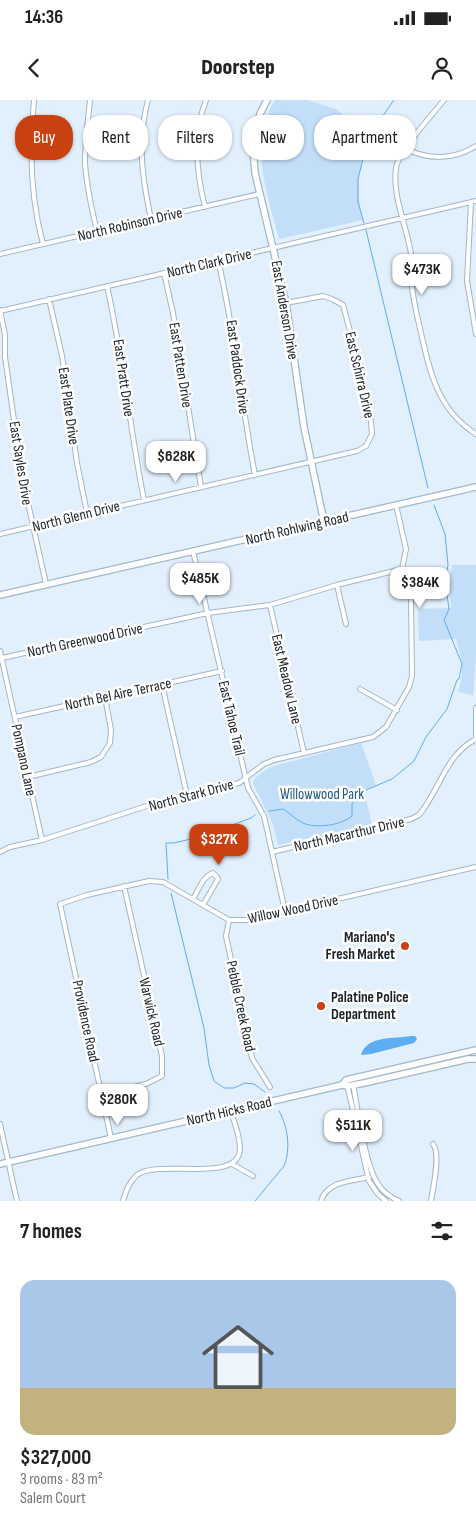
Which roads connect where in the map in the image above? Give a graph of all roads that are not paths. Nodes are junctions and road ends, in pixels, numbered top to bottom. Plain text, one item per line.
1 (34, 100) edge
2 (90, 100) edge
3 (148, 100) edge
4 (206, 100) edge
5 (267, 100) edge
6 (444, 100) edge
7 (416, 136) edge
8 (476, 146) edge
9 (416, 153) edge
10 (400, 160) edge
11 (259, 194) junction
12 (476, 201) edge
13 (471, 202) junction
14 (205, 207) junction
15 (402, 217) junction
16 (151, 219) junction
17 (97, 232) junction
18 (43, 244) junction
19 (274, 249) junction
20 (0, 254) edge
21 (218, 260) junction
22 (164, 273) junction
23 (107, 286) junction
24 (50, 299) junction
25 (286, 303) junction
26 (0, 311) edge
27 (476, 334) edge
28 (476, 434) edge
29 (357, 452) joint
30 (312, 462) junction
31 (256, 475) junction
32 (201, 487) junction
33 (476, 487) edge
34 (144, 500) junction
35 (396, 505) junction
36 (87, 513) junction
37 (324, 522) junction
38 (33, 527) junction
39 (0, 534) edge
40 (194, 551) junction
41 (402, 569) junction
42 (46, 584) junction
43 (337, 585) junction
44 (0, 595) edge
45 (270, 605) junction
46 (208, 613) junction
47 (346, 624) dead end
48 (0, 652) edge
49 (2, 658) junction
50 (222, 671) junction
51 (162, 685) junction
52 (360, 689) dead end
53 (105, 697) junction
54 (476, 708) edge
55 (397, 710) junction
56 (15, 717) junction
57 (476, 740) edge
58 (304, 753) junction
59 (28, 777) junction
60 (246, 778) junction
61 (187, 795) junction
62 (42, 840) junction
63 (0, 852) edge
64 (272, 852) junction
65 (476, 868) edge
66 (124, 886) junction
67 (192, 899) junction
68 (60, 904) joint
69 (203, 905) junction
70 (285, 911) junction
71 (229, 920) junction
72 (476, 1050) edge
73 (456, 1054) junction
74 (476, 1059) edge
75 (443, 1065) junction
76 (348, 1083) junction
77 (270, 1087) dead end
78 (102, 1095) junction
79 (231, 1110) junction
80 (0, 1124) edge
81 (111, 1138) junction
82 (433, 1144) dead end
83 (9, 1162) junction
84 (0, 1164) edge
85 (232, 1164) junction
86 (374, 1175) junction
87 (253, 1176) dead end
88 (368, 1177) junction
89 (17, 1201) edge
90 (123, 1201) edge
91 (321, 1201) edge
92 (386, 1201) edge
93 (399, 1201) edge
94 (431, 1201) edge

1 - 18 street
2 - 17 street
3 - 16 street
4 - 14 street
5 - 11 street, East Anderson Drive
6 - 7 street
8 - 9 street
10 - 15 street
11 - 14 street, North Robinson Drive
11 - 19 street, East Anderson Drive
12 - 13 street, North Clark Drive
13 - 15 street, North Clark Drive
13 - 27 street
14 - 16 street, North Robinson Drive
15 - 19 street, North Clark Drive
15 - 28 street
16 - 17 street, North Robinson Drive
17 - 18 street, North Robinson Drive
18 - 20 street, North Robinson Drive
19 - 21 street, North Clark Drive
19 - 25 street, East Anderson Drive
21 - 22 street, North Clark Drive
21 - 31 street, East Paddock Drive
22 - 23 street, North Clark Drive
22 - 32 street, East Patten Drive
23 - 24 street, North Clark Drive
23 - 34 street, East Pratt Drive
24 - 26 street, North Clark Drive
24 - 36 street, East Plate Drive
25 - 29 street, East Schirra Drive
25 - 30 street, East Anderson Drive
26 - 38 street, East Sayles Drive
29 - 30 street, North Glenn Drive
30 - 31 street, North Glenn Drive
30 - 37 street, East Anderson Drive
31 - 32 street, North Glenn Drive
32 - 34 street, North Glenn Drive
33 - 35 street, North Rohlwing Road
34 - 36 street, North Glenn Drive
35 - 37 street, North Rohlwing Road
35 - 41 street
36 - 38 street, North Glenn Drive
37 - 40 street, North Rohlwing Road
38 - 39 street, North Glenn Drive
38 - 42 street, East Sayles Drive
40 - 42 street, North Rohlwing Road
40 - 46 street, East Tahoe Trail
41 - 43 street, North Greenwood Drive
41 - 55 street, North Stark Drive
42 - 44 street, North Rohlwing Road
43 - 45 street, North Greenwood Drive
43 - 47 street
45 - 46 street, North Greenwood Drive
45 - 58 street, East Meadow Lane
46 - 49 street, North Greenwood Drive
46 - 50 street, East Tahoe Trail
48 - 49 street, Pompano Lane
49 - 56 street, Pompano Lane
50 - 51 street, North Bel Aire Terrace
50 - 60 street, East Tahoe Trail
51 - 53 street, North Bel Aire Terrace
51 - 61 street
52 - 55 street
53 - 56 street, North Bel Aire Terrace
53 - 59 street
54 - 57 street
55 - 58 street, North Stark Drive
56 - 59 street, Pompano Lane
57 - 64 street, North Macarthur Drive
58 - 60 street, North Stark Drive
59 - 62 street, Pompano Lane
60 - 61 street, North Stark Drive
60 - 64 street, East Tahoe Trail
61 - 62 street, North Stark Drive
62 - 63 street, North Stark Drive
64 - 70 street, East Tahoe Trail
65 - 70 street, Willow Wood Drive
66 - 67 street, Willow Wood Drive
66 - 68 street, Willow Wood Drive
66 - 78 street, Warwick Road
67 - 69 street, Willow Wood Drive
67 - 69 street
68 - 78 street, Providence Road
69 - 71 street, Willow Wood Drive
70 - 71 street, Willow Wood Drive
71 - 77 street, Pebble Creek Road
72 - 73 street, North Hicks Road
73 - 75 street
73 - 76 street, North Hicks Road
74 - 75 street, North Hicks Road
75 - 76 street, North Hicks Road
76 - 79 street, North Hicks Road
76 - 86 street
76 - 88 street
78 - 81 street, Providence Road
79 - 81 street, North Hicks Road
79 - 85 street
80 - 83 street
81 - 83 street, North Hicks Road
82 - 94 street
83 - 84 street, North Hicks Road
83 - 89 street
85 - 87 street
85 - 90 street
86 - 88 street
86 - 93 street
88 - 91 street
88 - 92 street

